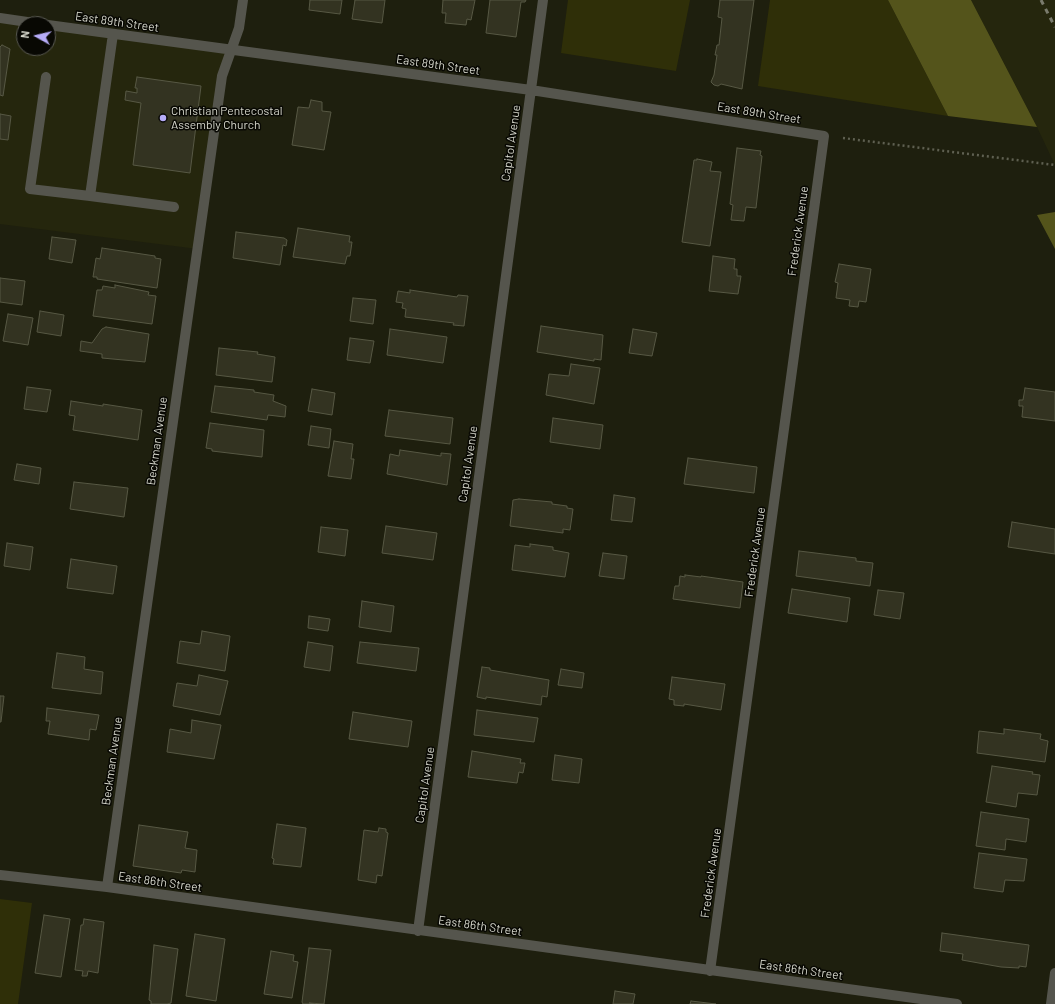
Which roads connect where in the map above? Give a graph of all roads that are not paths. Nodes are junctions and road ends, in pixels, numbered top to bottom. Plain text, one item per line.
1 (243, 0) edge
2 (543, 0) edge
3 (0, 18) edge
4 (16, 20) edge
5 (56, 26) edge
6 (113, 34) junction
7 (231, 51) junction
8 (46, 78) dead end
9 (531, 90) junction
10 (824, 136) joint
11 (90, 196) junction
12 (174, 208) dead end
13 (0, 874) edge
14 (107, 887) junction
15 (418, 931) junction
16 (710, 971) junction
17 (1055, 973) edge
18 (957, 1004) edge
19 (1051, 1004) edge

1 - 7 street, Beckman Avenue
2 - 9 street, Capitol Avenue
3 - 4 street
5 - 6 street, East 89th Street
6 - 7 street, East 89th Street
6 - 11 street
7 - 9 street, East 89th Street
7 - 14 street, Beckman Avenue
8 - 11 street
9 - 10 street, East 89th Street
9 - 15 street, Capitol Avenue
10 - 16 street, Frederick Avenue
11 - 12 street
13 - 14 street, East 86th Street
14 - 15 street, East 86th Street
15 - 16 street, East 86th Street
16 - 18 street, East 86th Street
17 - 19 street

